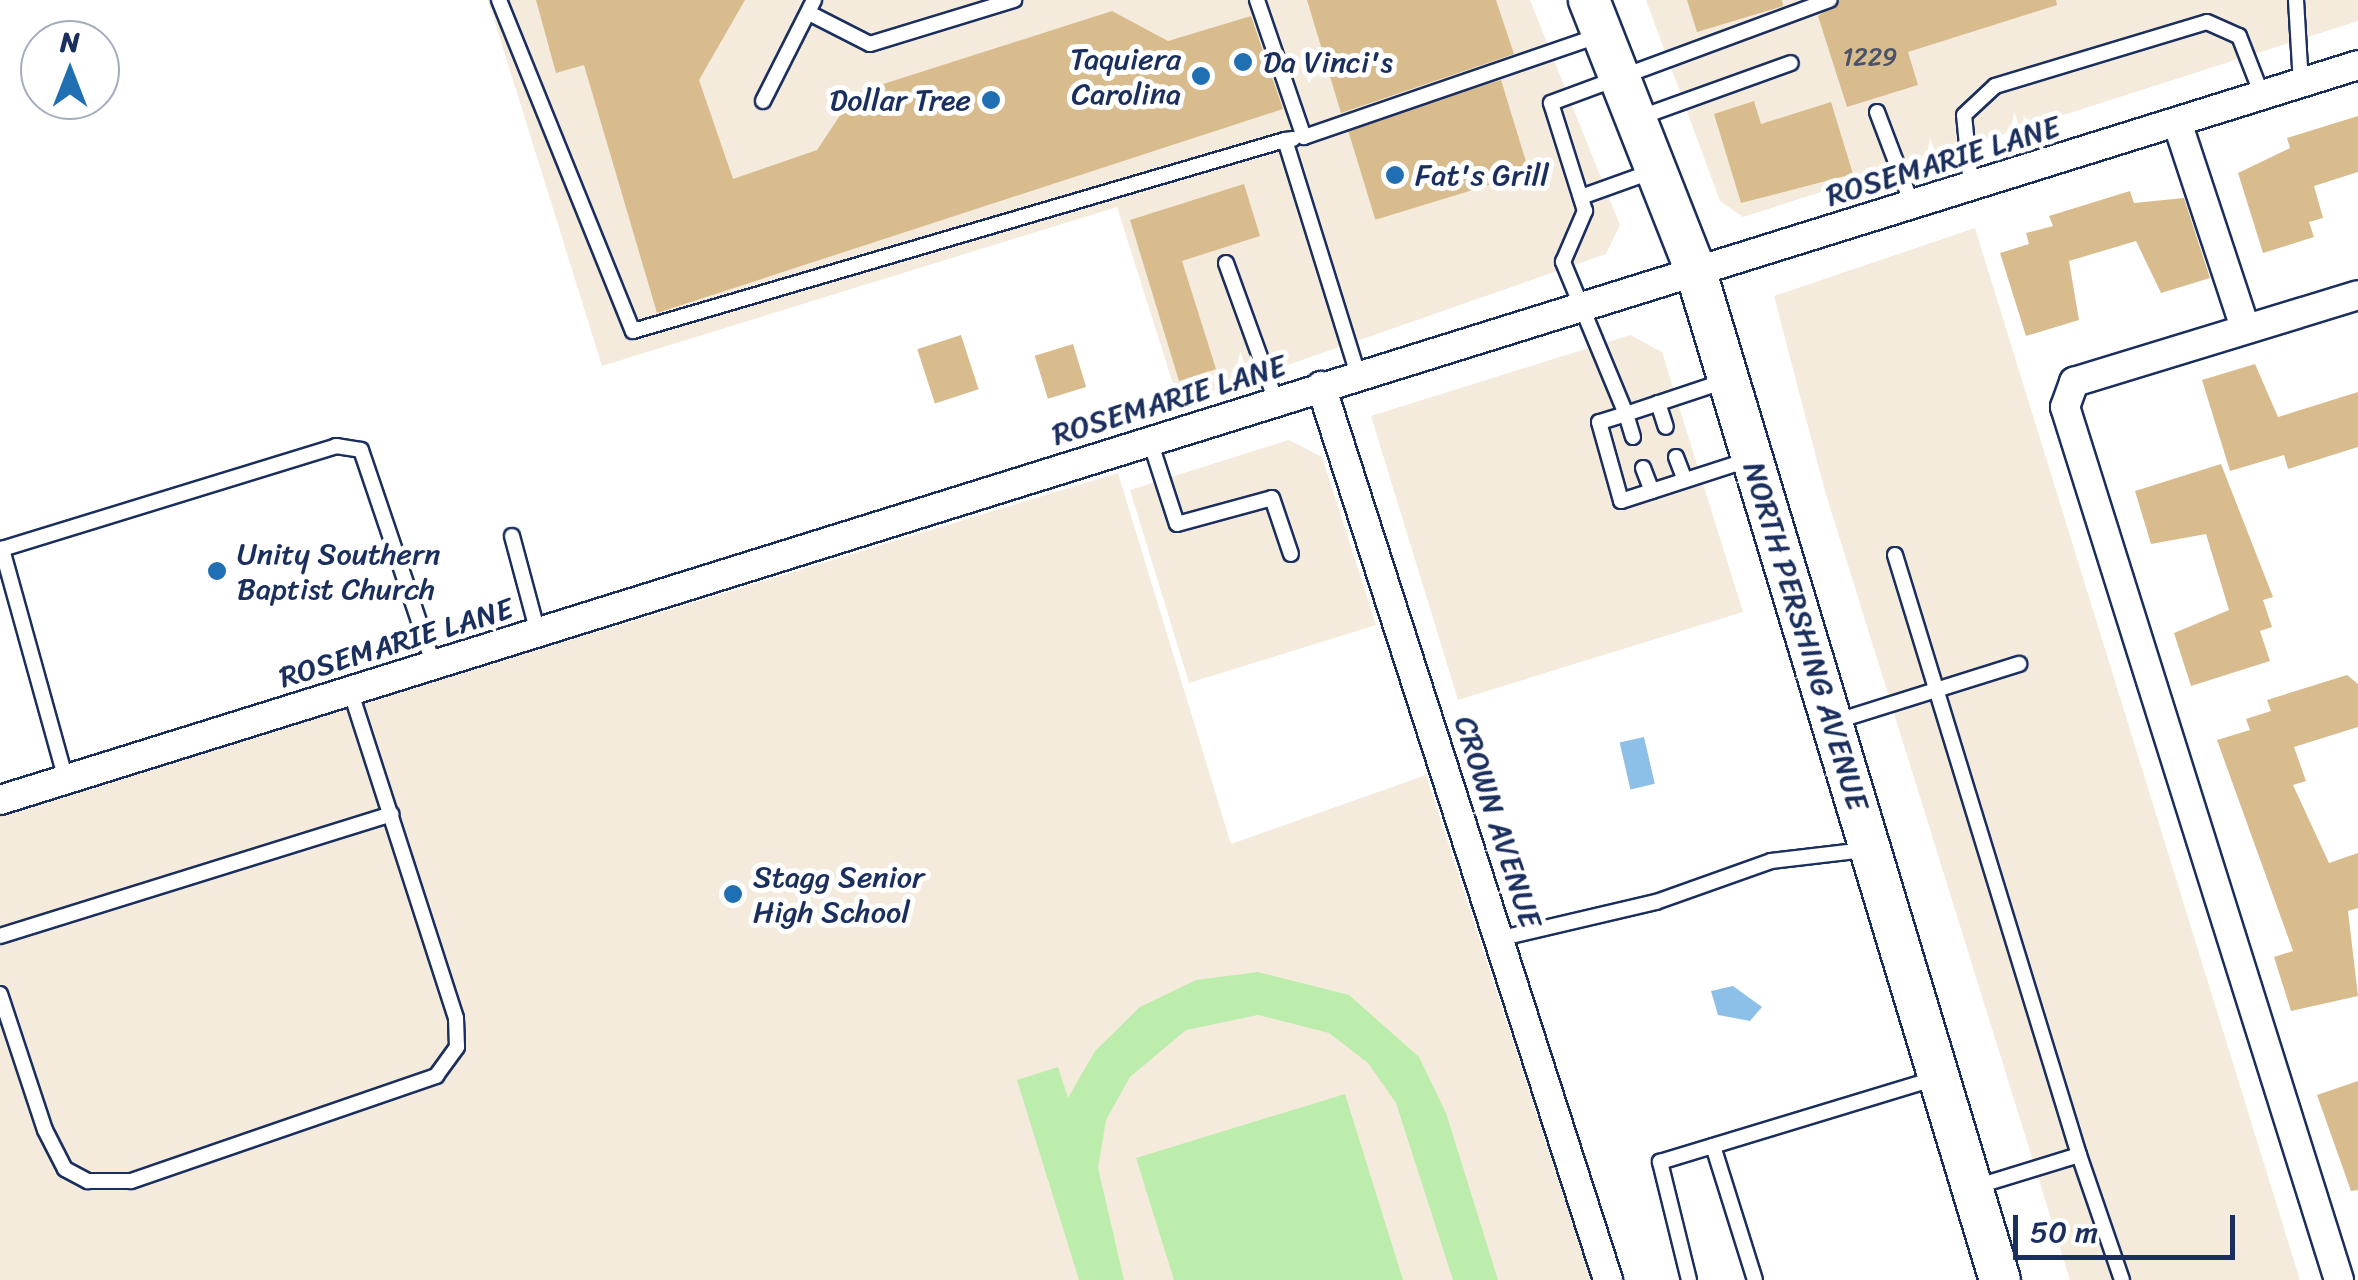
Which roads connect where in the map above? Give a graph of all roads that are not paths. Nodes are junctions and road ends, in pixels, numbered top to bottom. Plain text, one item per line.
1 (500, 0) edge
2 (1014, 0) edge
3 (1257, 0) edge
4 (1830, 0) edge
5 (2296, 0) edge
6 (813, 7) edge
7 (1595, 18) edge
8 (1790, 63) dead end
9 (2358, 65) edge
10 (1618, 75) junction
11 (2301, 83) junction
12 (2262, 95) junction
13 (763, 101) dead end
14 (1877, 112) dead end
15 (1636, 119) junction
16 (2176, 122) junction
17 (1304, 137) junction
18 (1285, 140) junction
19 (1656, 171) junction
20 (1972, 186) junction
21 (1582, 197) junction
22 (1912, 204) junction
23 (1226, 263) dead end
24 (1696, 272) junction
25 (2358, 295) edge
26 (1586, 306) junction
27 (2245, 328) junction
28 (1358, 375) junction
29 (1728, 380) junction
30 (1321, 386) junction
31 (1276, 401) junction
32 (1658, 403) junction
33 (1626, 414) junction
34 (1666, 427) dead end
35 (1633, 437) dead end
36 (1150, 440) junction
37 (1676, 457) dead end
38 (1752, 459) junction
39 (1644, 468) dead end
40 (1685, 480) junction
41 (1652, 491) junction
42 (512, 536) dead end
43 (1, 545) edge
44 (1291, 554) dead end
45 (1895, 555) dead end
46 (538, 633) junction
47 (2019, 664) dead end
48 (434, 666) junction
49 (351, 692) junction
50 (1934, 696) junction
51 (1832, 722) junction
52 (66, 780) junction
53 (0, 800) edge
54 (391, 814) junction
55 (1870, 850) junction
56 (0, 936) edge
57 (1502, 938) junction
58 (0, 994) edge
59 (1939, 1077) junction
60 (1713, 1146) junction
61 (2079, 1155) junction
62 (1972, 1188) junction
63 (1608, 1280) edge
64 (1688, 1280) edge
65 (1755, 1280) edge
66 (2000, 1280) edge
67 (2122, 1280) edge
68 (2338, 1280) edge

1 - 18 lane
2 - 6 lane
3 - 17 lane
4 - 10 lane
5 - 11 lane
6 - 13 lane
7 - 10 main road, NORTH PERSHING AVENUE
7 - 17 lane
8 - 15 lane
9 - 11 street, ROSEMARIE LANE
10 - 15 main road, NORTH PERSHING AVENUE
10 - 21 lane
11 - 12 street, ROSEMARIE LANE
12 - 16 street, ROSEMARIE LANE
12 - 20 lane
14 - 22 lane
15 - 19 main road, NORTH PERSHING AVENUE
16 - 20 street, ROSEMARIE LANE
16 - 27 street
17 - 18 lane
18 - 28 lane
19 - 21 lane
19 - 24 main road, NORTH PERSHING AVENUE
20 - 22 street, ROSEMARIE LANE
21 - 26 lane
22 - 24 street, ROSEMARIE LANE
23 - 31 lane
24 - 26 street, ROSEMARIE LANE
24 - 29 main road, NORTH PERSHING AVENUE
25 - 27 street
26 - 28 street, ROSEMARIE LANE
26 - 33 lane
27 - 68 street
28 - 30 street, ROSEMARIE LANE
29 - 32 lane
29 - 38 main road, NORTH PERSHING AVENUE
30 - 31 street, ROSEMARIE LANE
30 - 57 street, CROWN AVENUE
31 - 36 street, ROSEMARIE LANE
32 - 33 lane
32 - 34 lane
33 - 35 lane
33 - 41 lane
36 - 44 lane
36 - 46 street, ROSEMARIE LANE
37 - 40 lane
38 - 40 lane
38 - 51 main road, NORTH PERSHING AVENUE
39 - 41 lane
40 - 41 lane
42 - 46 lane
43 - 48 lane
43 - 52 lane
45 - 50 lane
46 - 48 street, ROSEMARIE LANE
47 - 50 lane
48 - 49 street, ROSEMARIE LANE
49 - 52 street, ROSEMARIE LANE
49 - 54 lane
50 - 51 lane
50 - 61 lane
51 - 55 main road, NORTH PERSHING AVENUE
52 - 53 street, ROSEMARIE LANE
54 - 56 lane
54 - 58 lane
55 - 57 lane
55 - 59 main road, NORTH PERSHING AVENUE
57 - 63 street, CROWN AVENUE
59 - 60 lane
59 - 62 main road, NORTH PERSHING AVENUE
60 - 64 lane
60 - 65 lane
61 - 62 lane
61 - 67 lane
62 - 66 main road, NORTH PERSHING AVENUE

